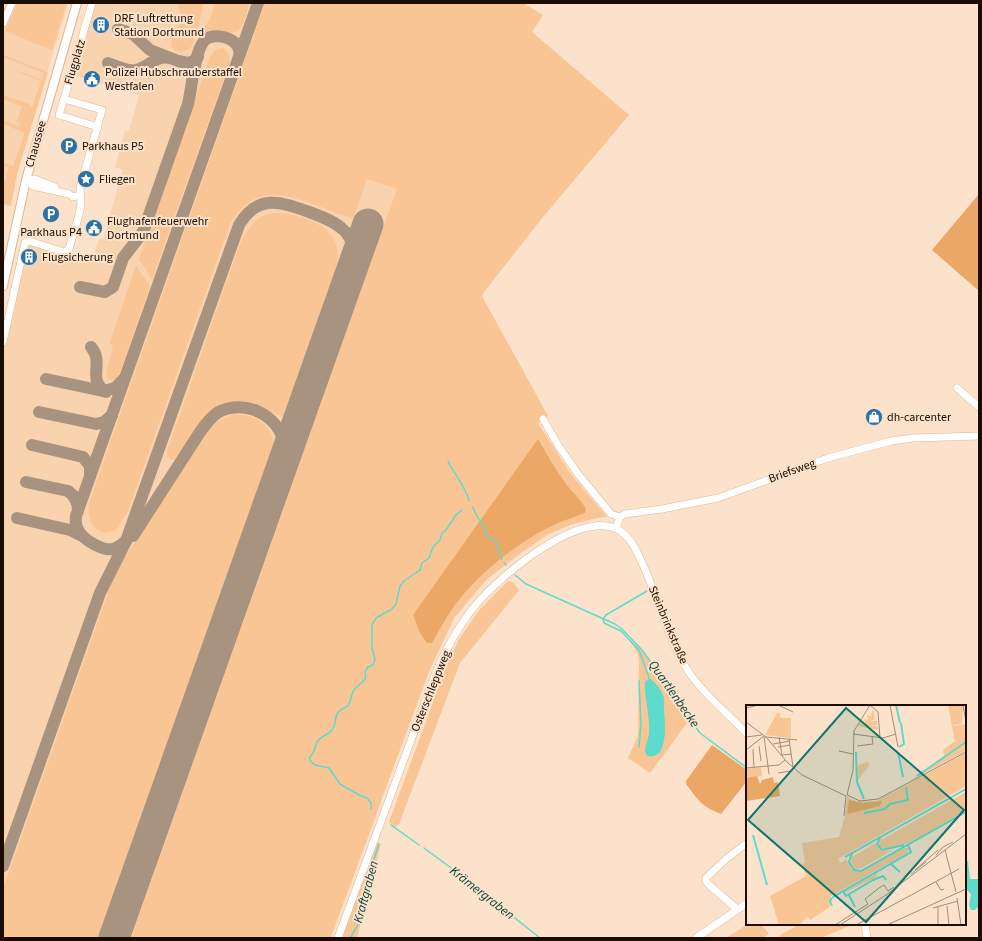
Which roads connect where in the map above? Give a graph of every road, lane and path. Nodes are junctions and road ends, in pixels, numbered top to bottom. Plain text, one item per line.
1 (12, 3) edge
2 (77, 3) edge
3 (92, 3) edge
4 (3, 23) edge
5 (64, 99) junction
6 (98, 127) junction
7 (26, 180) junction
8 (80, 195) junction
9 (3, 286) edge
10 (3, 342) edge
11 (957, 388) dead end
12 (979, 407) edge
13 (543, 419) dead end
14 (979, 436) edge
15 (620, 517) junction
16 (616, 528) junction
17 (746, 733) edge
18 (746, 844) edge
19 (746, 904) edge
20 (738, 909) junction
21 (865, 925) edge
22 (338, 938) edge
23 (696, 938) edge
24 (867, 938) edge

1 - 4 street
2 - 7 main road, Chaussee
3 - 5 street, Flugplatz
5 - 6 street, Flugplatz
5 - 6 street, Flugplatz
6 - 8 street, Flugplatz
7 - 8 street
7 - 9 main road, Chaussee
8 - 10 street, Flugplatz
11 - 12 street
13 - 15 street
14 - 15 street, Briefsweg
15 - 16 street
16 - 17 street, Steinbrinkstraße
16 - 22 street, Osterschleppweg
18 - 20 street
19 - 20 street
20 - 23 street
21 - 24 street

